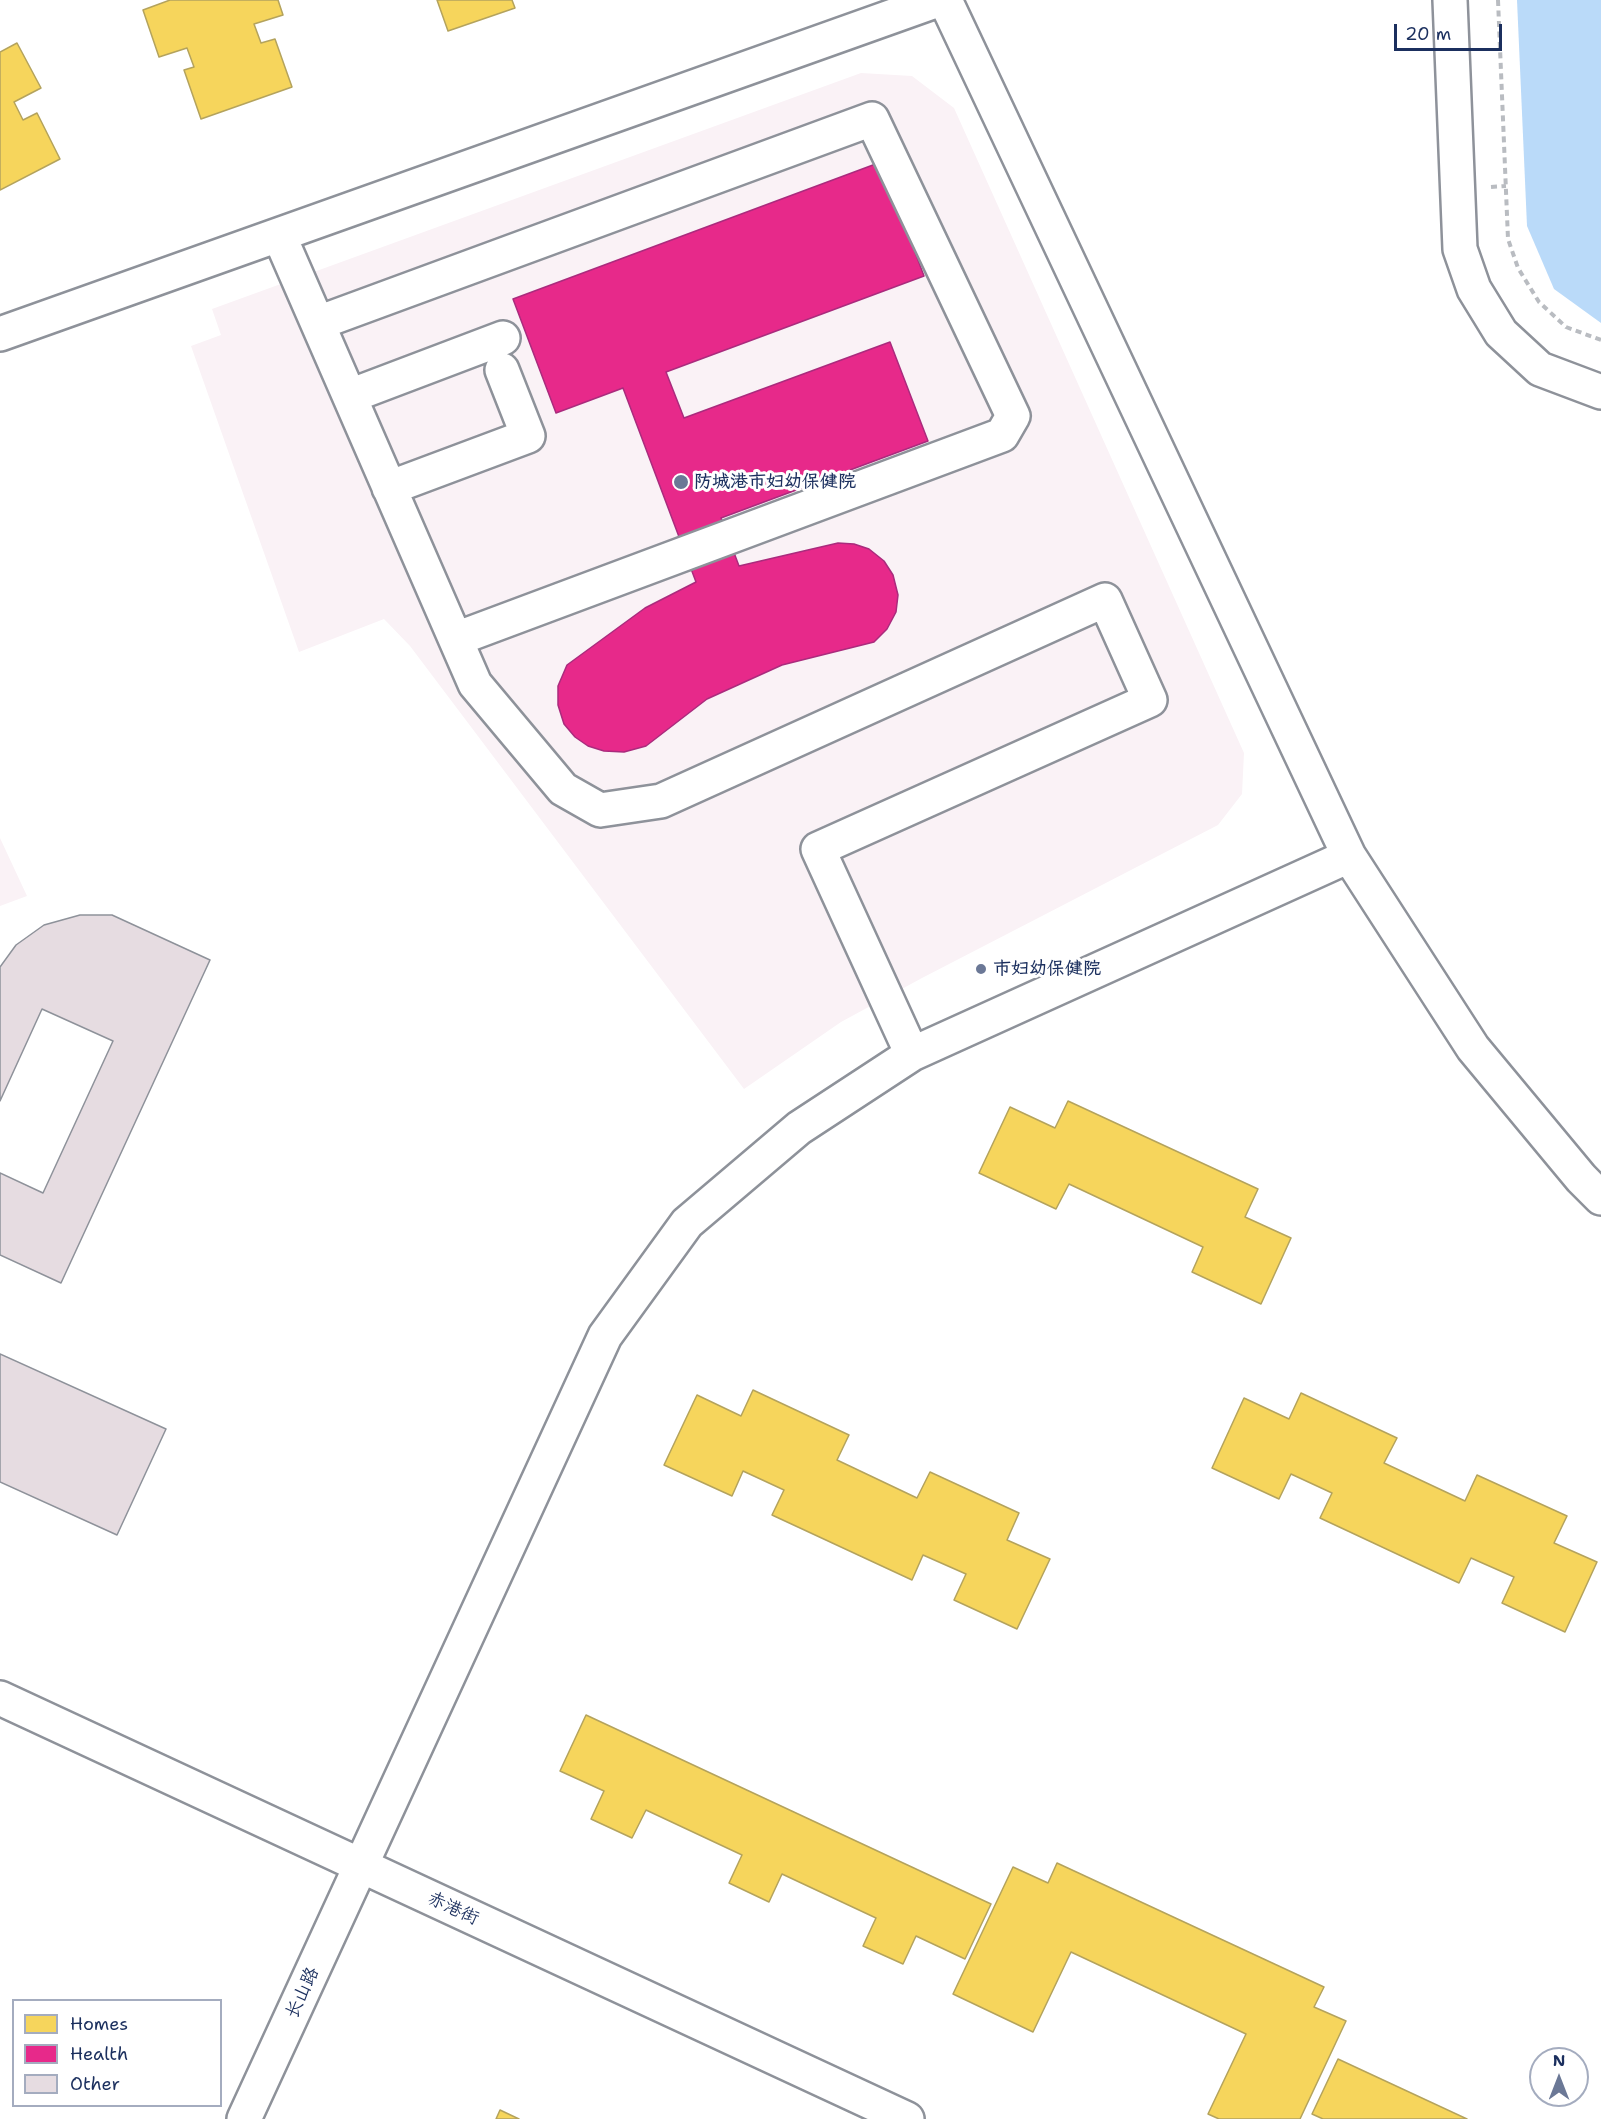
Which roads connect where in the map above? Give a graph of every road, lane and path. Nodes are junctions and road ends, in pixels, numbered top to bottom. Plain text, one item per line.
1 (938, 0) edge
2 (945, 0) edge
3 (1450, 0) edge
4 (1498, 0) edge
5 (279, 235) junction
6 (318, 323) junction
7 (0, 334) edge
8 (1601, 340) edge
9 (1601, 392) edge
10 (350, 396) junction
11 (389, 488) junction
12 (456, 639) junction
13 (1349, 856) junction
14 (912, 1054) junction
15 (1601, 1198) edge
16 (0, 1698) edge
17 (362, 1867) junction
18 (244, 2119) edge
19 (907, 2119) edge

1 - 5 street
2 - 13 street
3 - 9 street
4 - 8 path
5 - 6 street
5 - 7 street
6 - 10 street
6 - 12 street
10 - 11 street
10 - 11 street
11 - 12 street
12 - 14 street
13 - 14 street, 长山路
13 - 15 street
14 - 17 street, 长山路
16 - 17 street, 赤港街
17 - 18 street, 长山路
17 - 19 street, 赤港街

